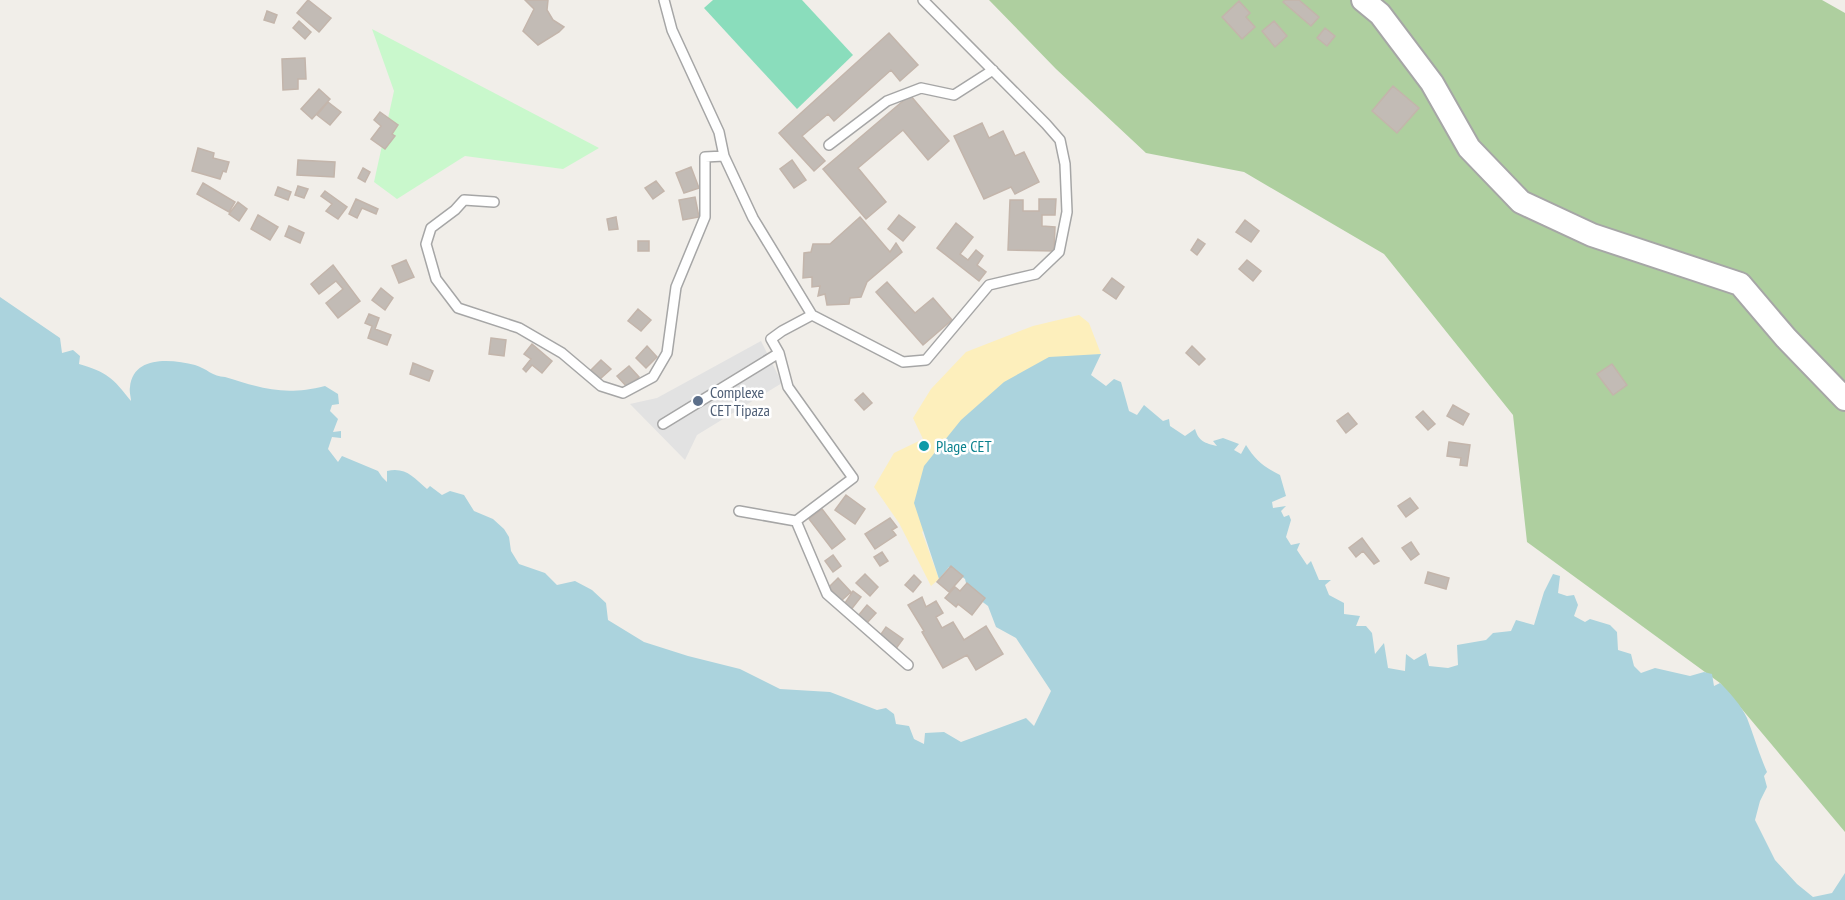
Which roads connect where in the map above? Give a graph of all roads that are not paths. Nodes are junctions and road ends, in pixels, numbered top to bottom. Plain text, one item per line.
1 (664, 0) edge
2 (1363, 0) edge
3 (927, 1) edge
4 (993, 70) junction
5 (829, 145) dead end
6 (724, 156) junction
7 (494, 202) dead end
8 (812, 315) junction
9 (779, 353) junction
10 (1845, 399) edge
11 (663, 424) dead end
12 (740, 511) dead end
13 (796, 521) junction
14 (908, 665) dead end

1 - 6 lane
2 - 10 street
3 - 4 lane
4 - 5 lane
4 - 8 lane
6 - 7 lane
6 - 8 lane
8 - 9 lane
9 - 11 lane
9 - 13 lane
12 - 13 lane
13 - 14 lane

